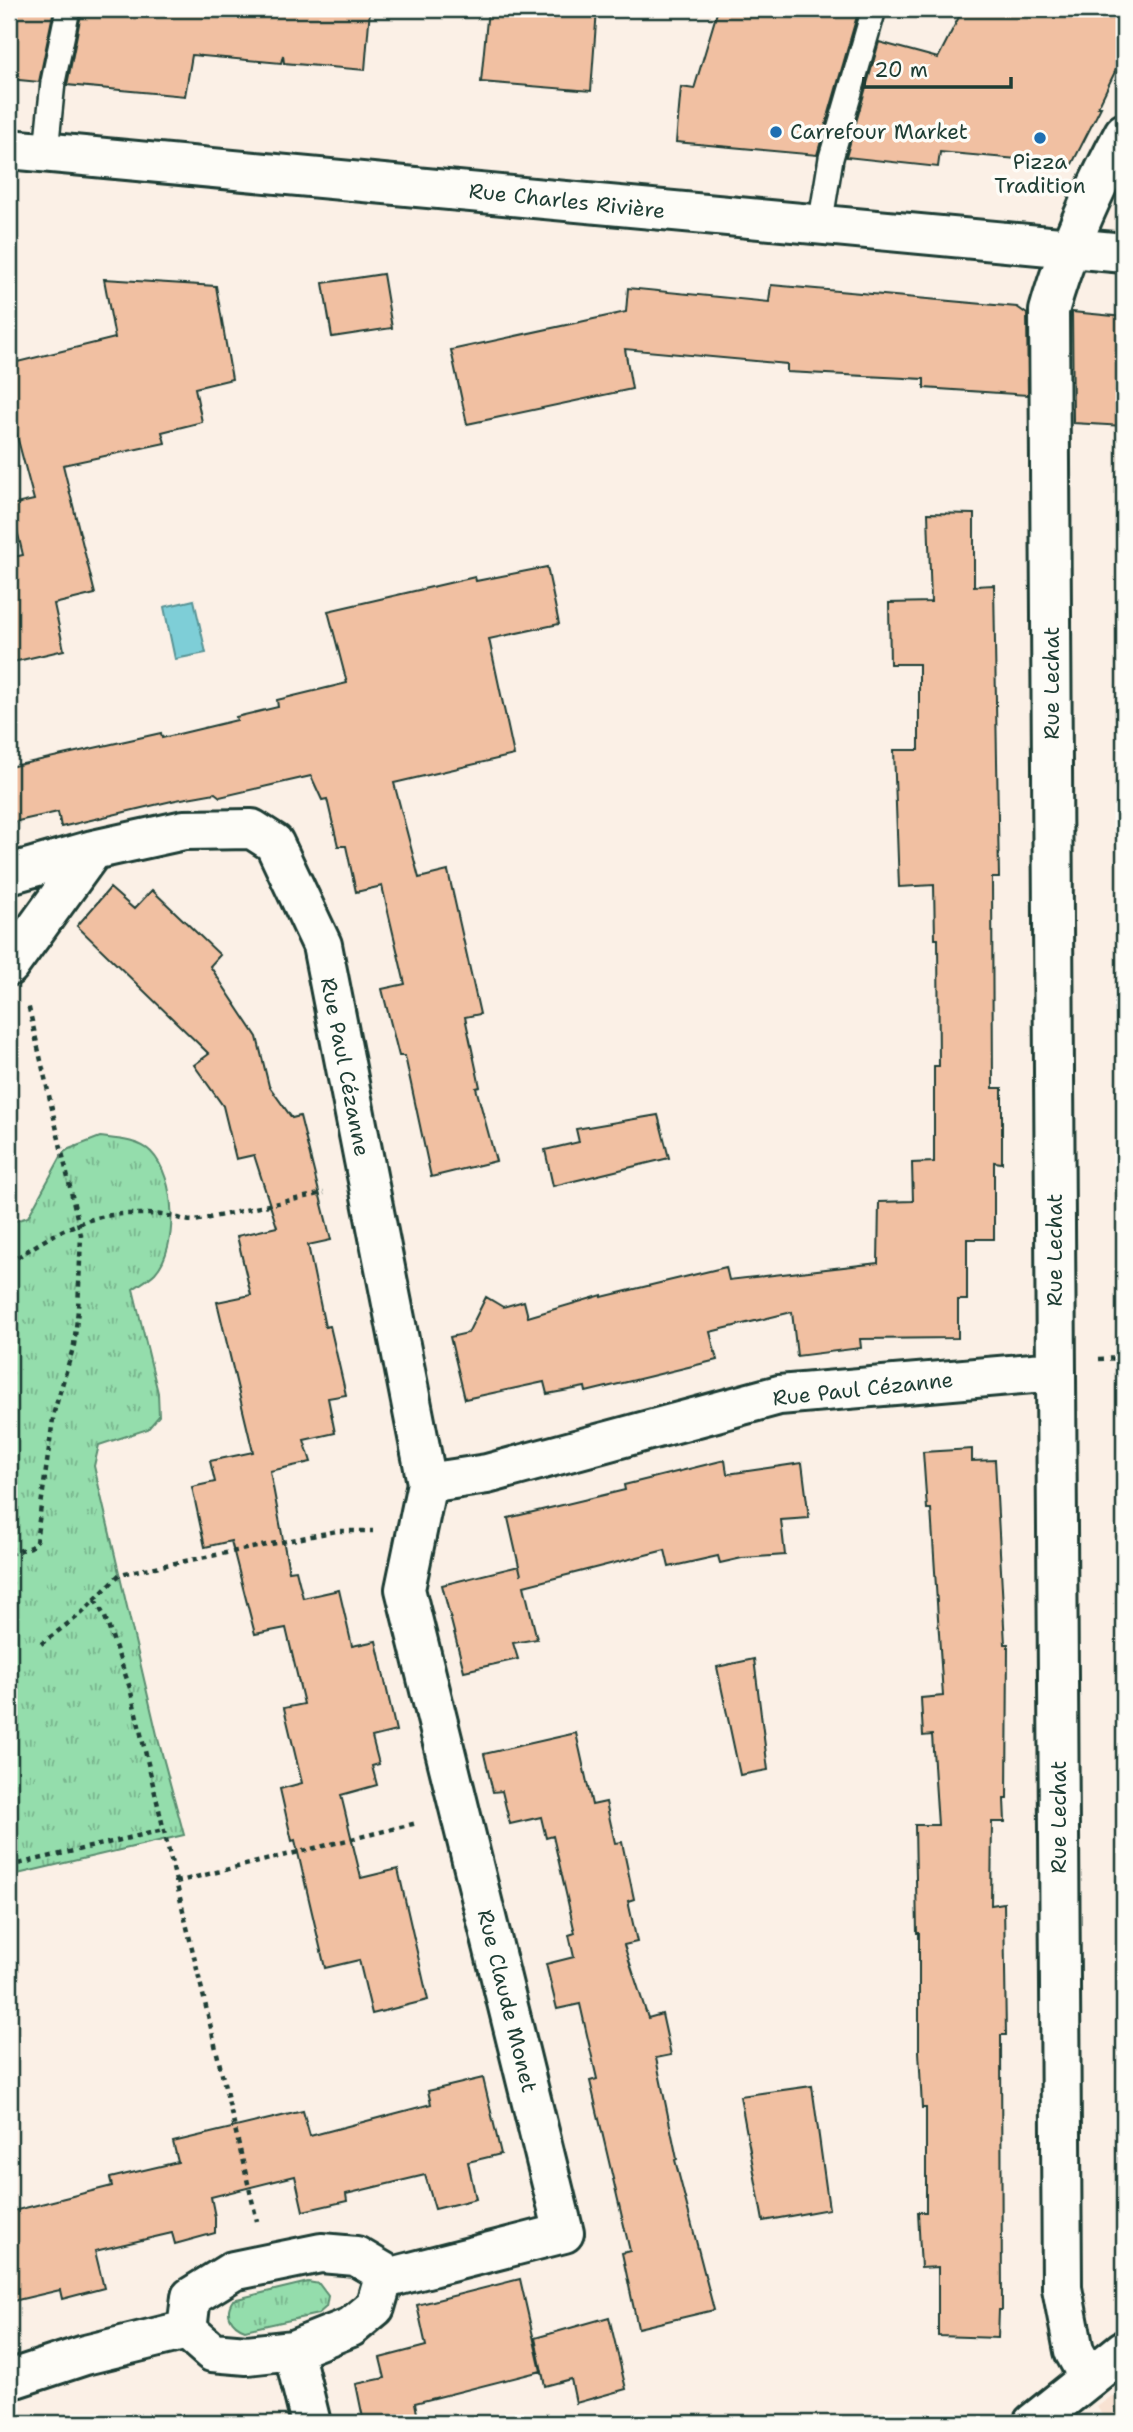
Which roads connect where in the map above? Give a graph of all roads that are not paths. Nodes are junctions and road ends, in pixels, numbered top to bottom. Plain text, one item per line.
1 (68, 9) edge
2 (874, 9) edge
3 (1124, 133) edge
4 (9, 149) edge
5 (46, 151) junction
6 (820, 226) junction
7 (1071, 248) junction
8 (1124, 254) edge
9 (93, 850) junction
10 (9, 874) edge
11 (13, 961) edge
12 (1056, 1371) junction
13 (427, 1483) junction
14 (405, 1589) joint
15 (384, 2279) junction
16 (187, 2330) junction
17 (293, 2350) junction
18 (1124, 2350) edge
19 (1089, 2378) junction
20 (9, 2380) edge
21 (1049, 2418) edge
22 (311, 2423) edge

1 - 5 lane
2 - 6 lane
3 - 7 street, Rue Lechat
4 - 5 street, Rue Charles Rivière
5 - 6 street, Rue Charles Rivière
6 - 7 street, Rue Charles Rivière
7 - 8 street, Rue Charles Rivière
7 - 12 street, Rue Lechat
9 - 10 street, Rue Paul Cézanne
9 - 11 street
9 - 13 street, Rue Paul Cézanne
12 - 13 street, Rue Paul Cézanne
12 - 19 street, Rue Lechat
13 - 14 street, Rue Paul Cézanne
14 - 15 street, Rue Claude Monet
15 - 16 street
15 - 17 street
16 - 17 street
16 - 20 street
17 - 22 street
18 - 19 street
19 - 21 street

